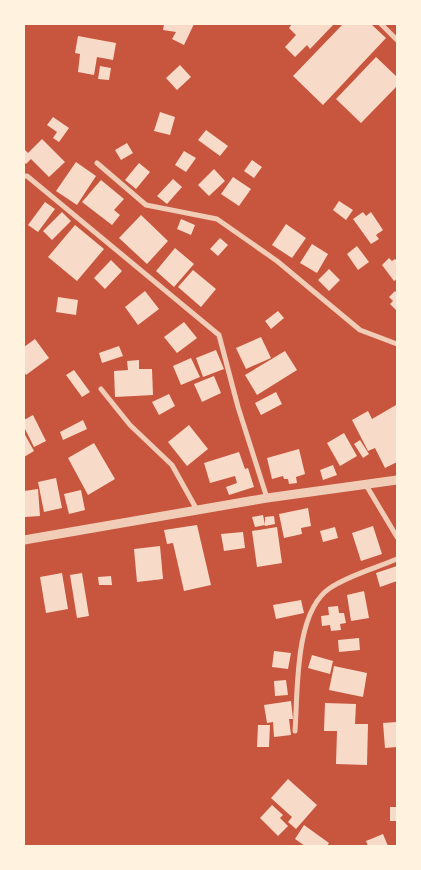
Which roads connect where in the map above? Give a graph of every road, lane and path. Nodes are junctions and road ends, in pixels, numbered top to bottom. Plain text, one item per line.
1 (381, 24) edge
2 (397, 40) edge
3 (97, 163) dead end
4 (24, 176) edge
5 (397, 344) edge
6 (101, 389) dead end
7 (397, 480) edge
8 (366, 485) junction
9 (267, 498) junction
10 (197, 510) junction
11 (397, 537) edge
12 (24, 540) edge
13 (397, 559) edge
14 (295, 731) dead end

1 - 2 street
3 - 5 street
4 - 9 street
6 - 10 street
7 - 8 street
8 - 9 street
8 - 11 street
9 - 10 street
10 - 12 street
13 - 14 street

